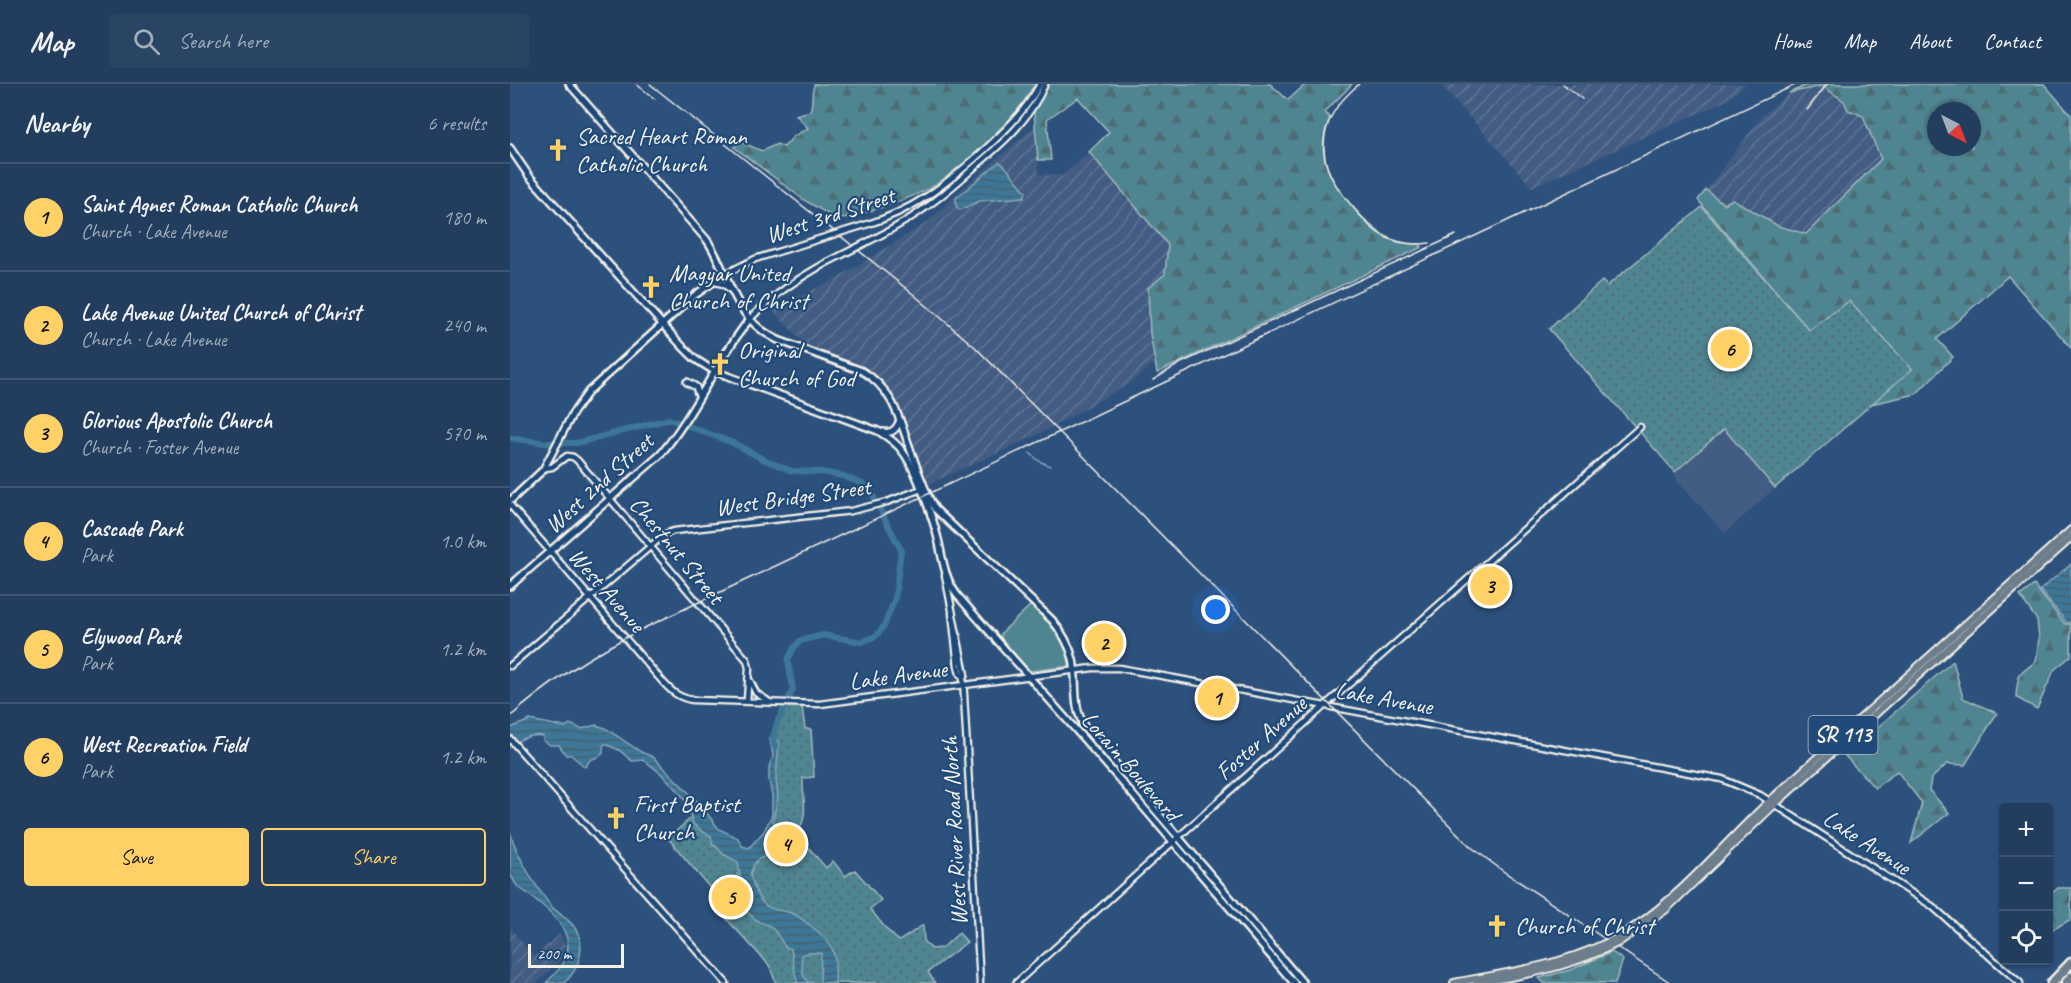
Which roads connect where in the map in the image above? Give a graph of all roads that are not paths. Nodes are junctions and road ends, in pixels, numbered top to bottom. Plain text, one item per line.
1 (569, 84) edge
2 (1040, 84) edge
3 (1045, 84) edge
4 (510, 148) edge
5 (725, 274) junction
6 (713, 281) junction
7 (731, 290) junction
8 (748, 320) junction
9 (662, 324) junction
10 (714, 370) junction
11 (687, 382) dead end
12 (699, 396) junction
13 (900, 419) junction
14 (1640, 427) dead end
15 (878, 431) junction
16 (544, 468) junction
17 (922, 489) junction
18 (610, 500) junction
19 (510, 503) edge
20 (947, 521) junction
21 (935, 529) junction
22 (2071, 530) edge
23 (2071, 538) edge
24 (649, 546) junction
25 (550, 551) junction
26 (944, 572) junction
27 (510, 586) edge
28 (590, 597) junction
29 (510, 666) edge
30 (1074, 670) junction
31 (1028, 676) junction
32 (748, 679) junction
33 (964, 684) junction
34 (678, 696) joint
35 (747, 701) junction
36 (770, 702) junction
37 (1325, 706) junction
38 (510, 739) edge
39 (1772, 803) junction
40 (1176, 839) junction
41 (2071, 963) edge
42 (1508, 975) junction
43 (2071, 977) edge
44 (726, 983) edge
45 (980, 983) edge
46 (1016, 983) edge
47 (1294, 983) edge
48 (1303, 983) edge
49 (1454, 983) edge
50 (1476, 983) edge
51 (2020, 983) edge
52 (2052, 983) edge
53 (2066, 983) edge

1 - 5 main road
2 - 5 street, West 3rd Street, bridge
3 - 8 street, West 2nd Street, bridge
4 - 9 main road, West River Road North
5 - 6 main road, West 3rd Street
5 - 7 main road
6 - 7 main road
6 - 9 main road, West 3rd Street
7 - 8 main road
8 - 10 main road, West 2nd Street
8 - 13 main road
9 - 10 main road, West River Road North
9 - 16 main road, West 3rd Street
10 - 12 main road, West 2nd Street
10 - 15 main road, West River Road North
11 - 12 main road
12 - 18 main road, West 2nd Street
13 - 15 main road
13 - 17 main road
14 - 37 street, Foster Avenue
15 - 17 main road, West River Road North
16 - 18 street, Chestnut Street
16 - 19 main road, West 3rd Street
17 - 20 main road
17 - 21 main road, West River Road North
17 - 24 street, West Bridge Street
18 - 24 street, Chestnut Street
18 - 25 main road, West 2nd Street
19 - 25 street, West Avenue
20 - 21 main road
20 - 30 main road
21 - 26 main road, West River Road North
22 - 39 main road, SR 113
23 - 39 main road, SR 113
24 - 28 street
24 - 32 street, Chestnut Street
25 - 27 main road, West 2nd Street
25 - 28 street, West Avenue
26 - 31 main road, Lorain Boulevard
26 - 33 street, West River Road North
28 - 29 street
28 - 34 street, West Avenue
30 - 31 street, Lake Avenue
30 - 37 street, Lake Avenue
30 - 40 main road, Lorain Boulevard
31 - 33 street, Lake Avenue
31 - 40 main road, Lorain Boulevard
32 - 35 street, Chestnut Street
32 - 36 street
33 - 36 street, Lake Avenue
33 - 45 street, West River Road North
34 - 35 street, Lake Avenue
35 - 36 street, Lake Avenue
37 - 39 street, Lake Avenue
37 - 40 street, Foster Avenue
38 - 44 street
39 - 42 main road, SR 113, bridge
39 - 51 street, Lake Avenue
40 - 46 street, Foster Avenue
40 - 47 main road, Lorain Boulevard
40 - 48 main road, Lorain Boulevard
41 - 52 highway
42 - 49 main road, SR 113
42 - 50 main road, SR 113
43 - 53 highway

